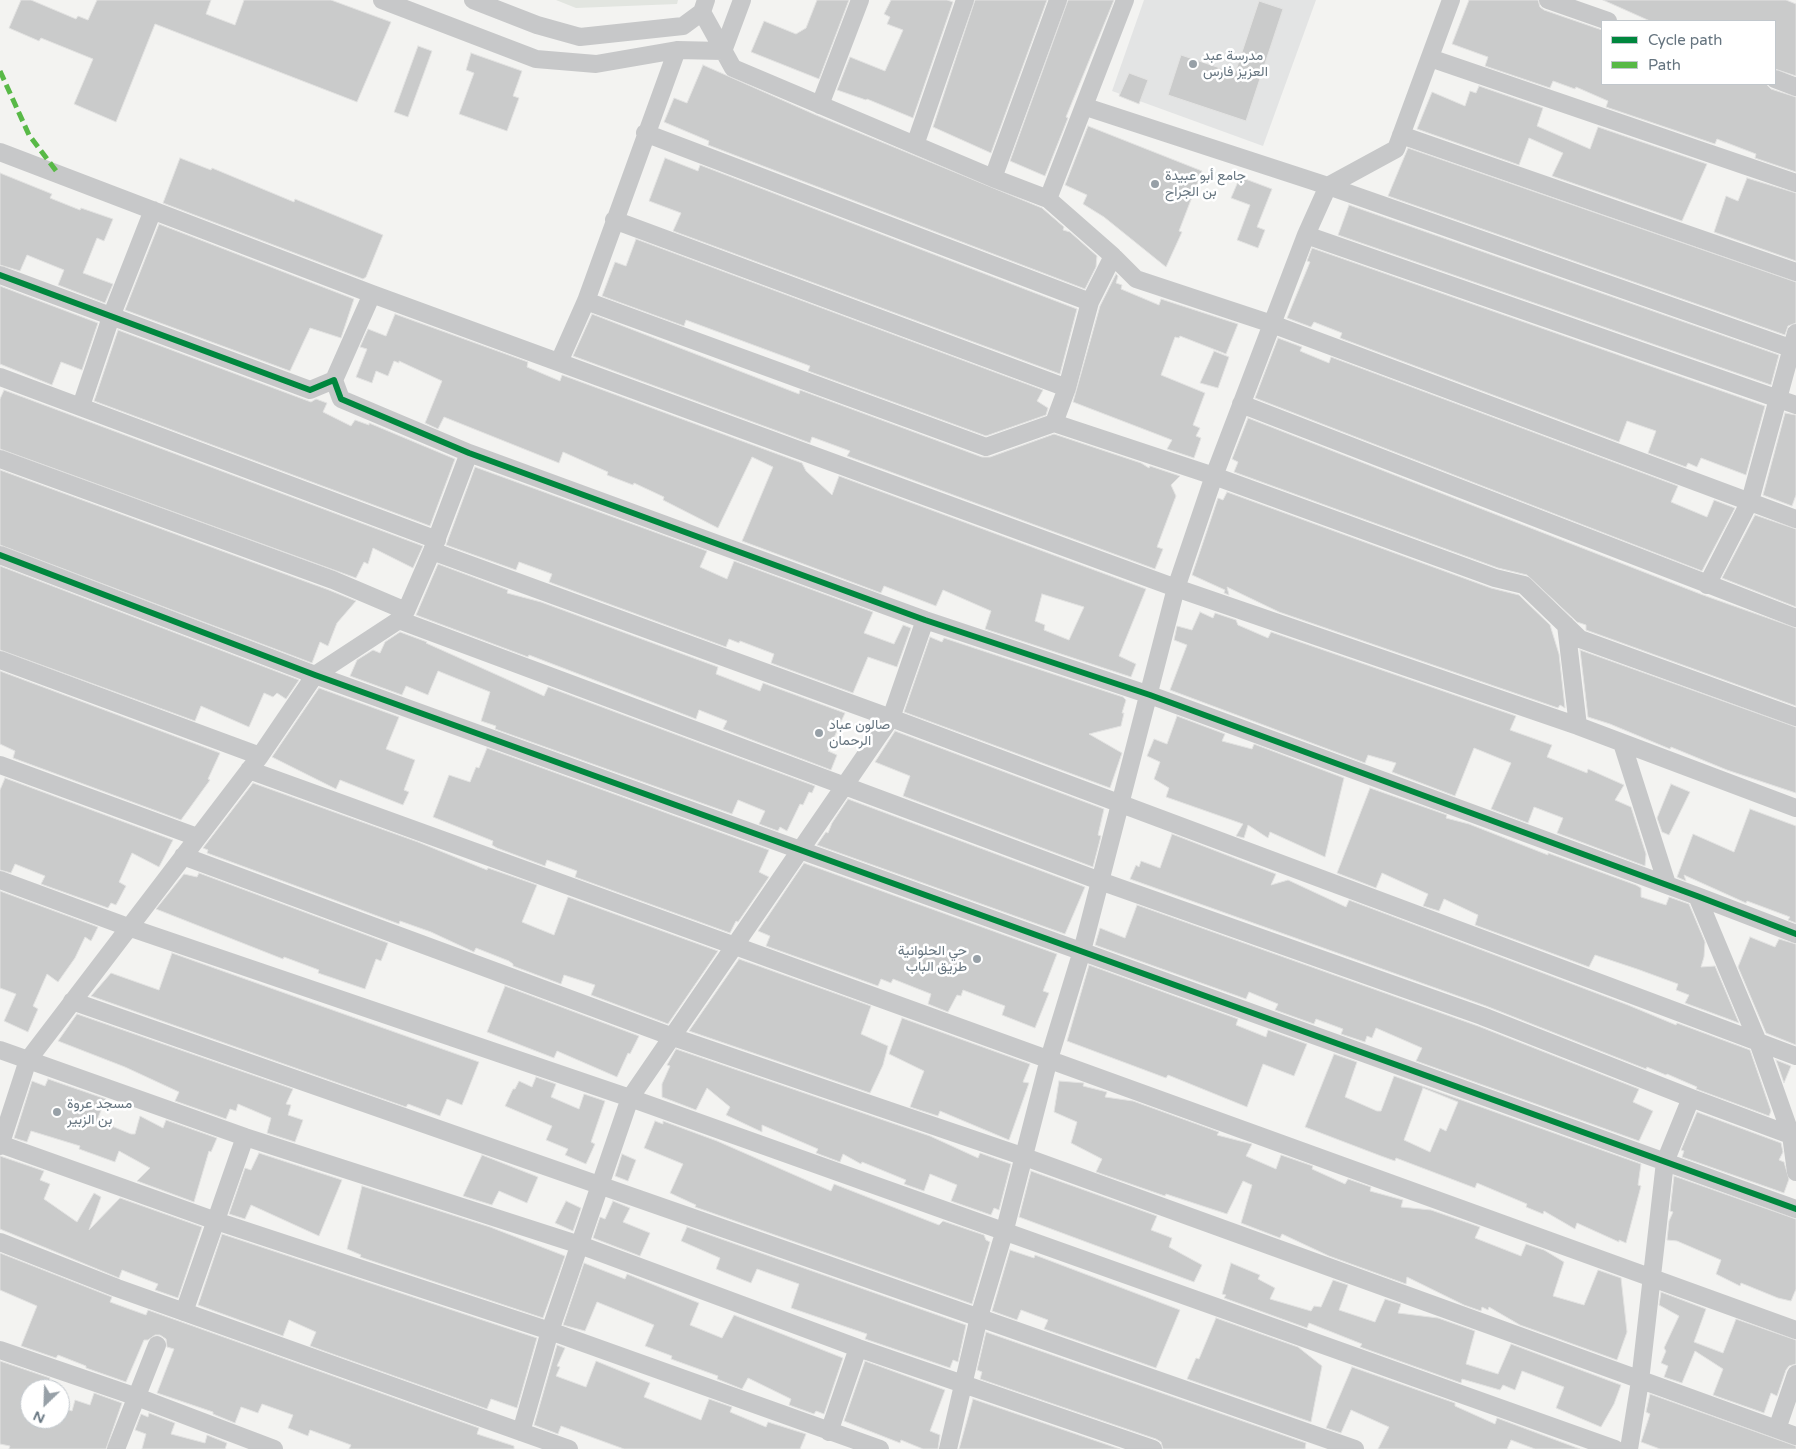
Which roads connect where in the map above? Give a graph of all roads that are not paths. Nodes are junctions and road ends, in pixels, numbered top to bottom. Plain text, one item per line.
1 (382, 0) edge
2 (473, 0) edge
3 (742, 0) edge
4 (860, 0) edge
5 (965, 0) edge
6 (1058, 0) edge
7 (1125, 0) edge
8 (1451, 0) edge
9 (1548, 0) edge
10 (704, 6) edge
11 (1605, 20) edge
12 (677, 50) junction
13 (723, 51) junction
14 (1430, 58) junction
15 (1776, 80) edge
16 (1796, 87) edge
17 (820, 105) junction
18 (1086, 107) junction
19 (646, 133) junction
20 (1401, 134) junction
21 (914, 145) junction
22 (0, 152) edge
23 (993, 178) junction
24 (1796, 183) edge
25 (1328, 186) junction
26 (1048, 199) junction
27 (153, 210) junction
28 (614, 220) junction
29 (1306, 235) junction
30 (1112, 256) junction
31 (1796, 272) edge
32 (0, 275) edge
33 (372, 294) junction
34 (586, 301) junction
35 (1090, 302) junction
36 (111, 317) junction
37 (1272, 324) junction
38 (1795, 344) edge
39 (559, 362) junction
40 (0, 378) edge
41 (334, 380) junction
42 (1067, 388) junction
43 (310, 390) junction
44 (341, 399) junction
45 (1777, 399) junction
46 (1241, 404) junction
47 (1796, 405) edge
48 (81, 406) junction
49 (1054, 423) junction
50 (468, 453) junction
51 (0, 459) edge
52 (1214, 476) junction
53 (1750, 501) junction
54 (1796, 519) edge
55 (434, 546) junction
56 (0, 555) edge
57 (1707, 585) junction
58 (1176, 588) junction
59 (402, 616) junction
60 (1796, 618) edge
61 (925, 620) junction
62 (1566, 626) junction
63 (0, 660) edge
64 (315, 675) junction
65 (1150, 695) junction
66 (1796, 717) edge
67 (892, 718) junction
68 (1578, 726) junction
69 (1622, 743) junction
70 (260, 756) junction
71 (0, 765) edge
72 (249, 770) junction
73 (845, 787) junction
74 (1120, 804) junction
75 (1796, 808) edge
76 (198, 837) junction
77 (801, 851) junction
78 (183, 856) junction
79 (0, 880) edge
80 (1100, 880) junction
81 (1667, 884) junction
82 (1697, 896) junction
83 (128, 927) junction
84 (1796, 934) edge
85 (736, 946) junction
86 (1082, 951) junction
87 (72, 1001) junction
88 (673, 1037) junction
89 (1758, 1042) junction
90 (0, 1050) edge
91 (1796, 1056) edge
92 (1050, 1059) junction
93 (28, 1060) junction
94 (630, 1098) junction
95 (1690, 1098) junction
96 (1794, 1136) edge
97 (245, 1137) junction
98 (0, 1145) edge
99 (1022, 1156) junction
100 (1665, 1162) junction
101 (1796, 1172) edge
102 (601, 1186) junction
103 (1796, 1209) edge
104 (216, 1221) junction
105 (1004, 1233) junction
106 (0, 1242) edge
107 (580, 1245) junction
108 (1652, 1278) junction
109 (184, 1312) junction
110 (979, 1317) junction
111 (1796, 1330) edge
112 (550, 1331) junction
113 (158, 1345) dead end
114 (858, 1348) junction
115 (0, 1350) edge
116 (1796, 1374) edge
117 (1640, 1380) junction
118 (962, 1385) junction
119 (137, 1397) junction
120 (1777, 1429) junction
121 (521, 1432) junction
122 (829, 1432) junction
123 (1796, 1436) edge
124 (116, 1449) edge
125 (274, 1449) edge
126 (570, 1449) edge
127 (880, 1449) edge
128 (948, 1449) edge
129 (1153, 1449) edge
130 (1355, 1449) edge
131 (1615, 1449) edge
132 (1629, 1449) edge

1 - 12 street
2 - 10 street
3 - 13 street
4 - 17 street
5 - 21 street
6 - 23 street
7 - 18 street
8 - 14 street
9 - 11 street
10 - 13 street
12 - 13 street
12 - 19 street
13 - 17 street
14 - 20 street
14 - 24 street
15 - 16 street
17 - 21 street
18 - 25 street
18 - 26 street
19 - 28 street
19 - 35 street
20 - 25 street
20 - 31 street
21 - 23 street
22 - 27 street
23 - 26 street
25 - 29 street
25 - 38 street
26 - 30 street
27 - 33 street
27 - 36 street
28 - 34 street
28 - 42 street
29 - 37 street
29 - 45 street
30 - 35 street
30 - 37 street
32 - 36 street
33 - 39 street
33 - 41 street
34 - 39 street
34 - 49 street
35 - 42 street
36 - 43 street
36 - 48 street
37 - 46 street
37 - 53 street
38 - 45 street
39 - 58 street
40 - 48 street
41 - 43 street
41 - 44 street
42 - 49 street
43 - 44 street
44 - 50 street
45 - 47 street
45 - 53 street
46 - 52 street
46 - 57 street
48 - 55 street
49 - 52 street
50 - 55 street
50 - 61 street
51 - 59 street
52 - 58 street
52 - 62 street
53 - 54 street
53 - 57 street
55 - 59 street
55 - 67 street
56 - 64 street
57 - 60 street
58 - 65 street
58 - 68 street
59 - 64 street
59 - 73 street
61 - 65 street
61 - 67 street
62 - 66 street
62 - 68 street
63 - 70 street
64 - 70 street
64 - 77 street
65 - 74 street
65 - 81 street
67 - 73 street
67 - 74 street
68 - 69 street
69 - 75 street
69 - 81 street
70 - 72 street
71 - 76 street
72 - 76 street
72 - 85 street
73 - 77 street
73 - 80 street
74 - 80 street
74 - 89 street
76 - 78 street
77 - 85 street
77 - 86 street
78 - 83 street
78 - 88 street
79 - 83 street
80 - 86 street
80 - 95 street
81 - 82 street
82 - 84 street
82 - 89 street
83 - 87 street
83 - 94 street
85 - 88 street
85 - 92 street
86 - 92 street
86 - 100 street
87 - 93 street
87 - 102 street
88 - 94 street
88 - 99 street
89 - 91 street
89 - 96 street
90 - 93 street
92 - 99 street
92 - 108 street
93 - 97 street
93 - 98 street
94 - 102 street
94 - 105 street
95 - 96 street
95 - 100 street
96 - 101 street
97 - 104 street
97 - 107 street
98 - 104 street
99 - 105 street
99 - 117 street
100 - 103 street
100 - 108 street
102 - 107 street
102 - 110 street
104 - 109 street
104 - 112 street
105 - 110 street
105 - 131 street
106 - 109 street
107 - 112 street
107 - 114 street
108 - 111 street
108 - 117 street
109 - 121 street
110 - 118 street
110 - 130 street
112 - 121 street
112 - 122 street
113 - 119 street
114 - 118 street
114 - 122 street
115 - 119 street
116 - 120 street
117 - 120 street
117 - 132 street
118 - 128 street
118 - 129 street
119 - 124 street
119 - 125 street
120 - 123 street
121 - 126 street
122 - 127 street

